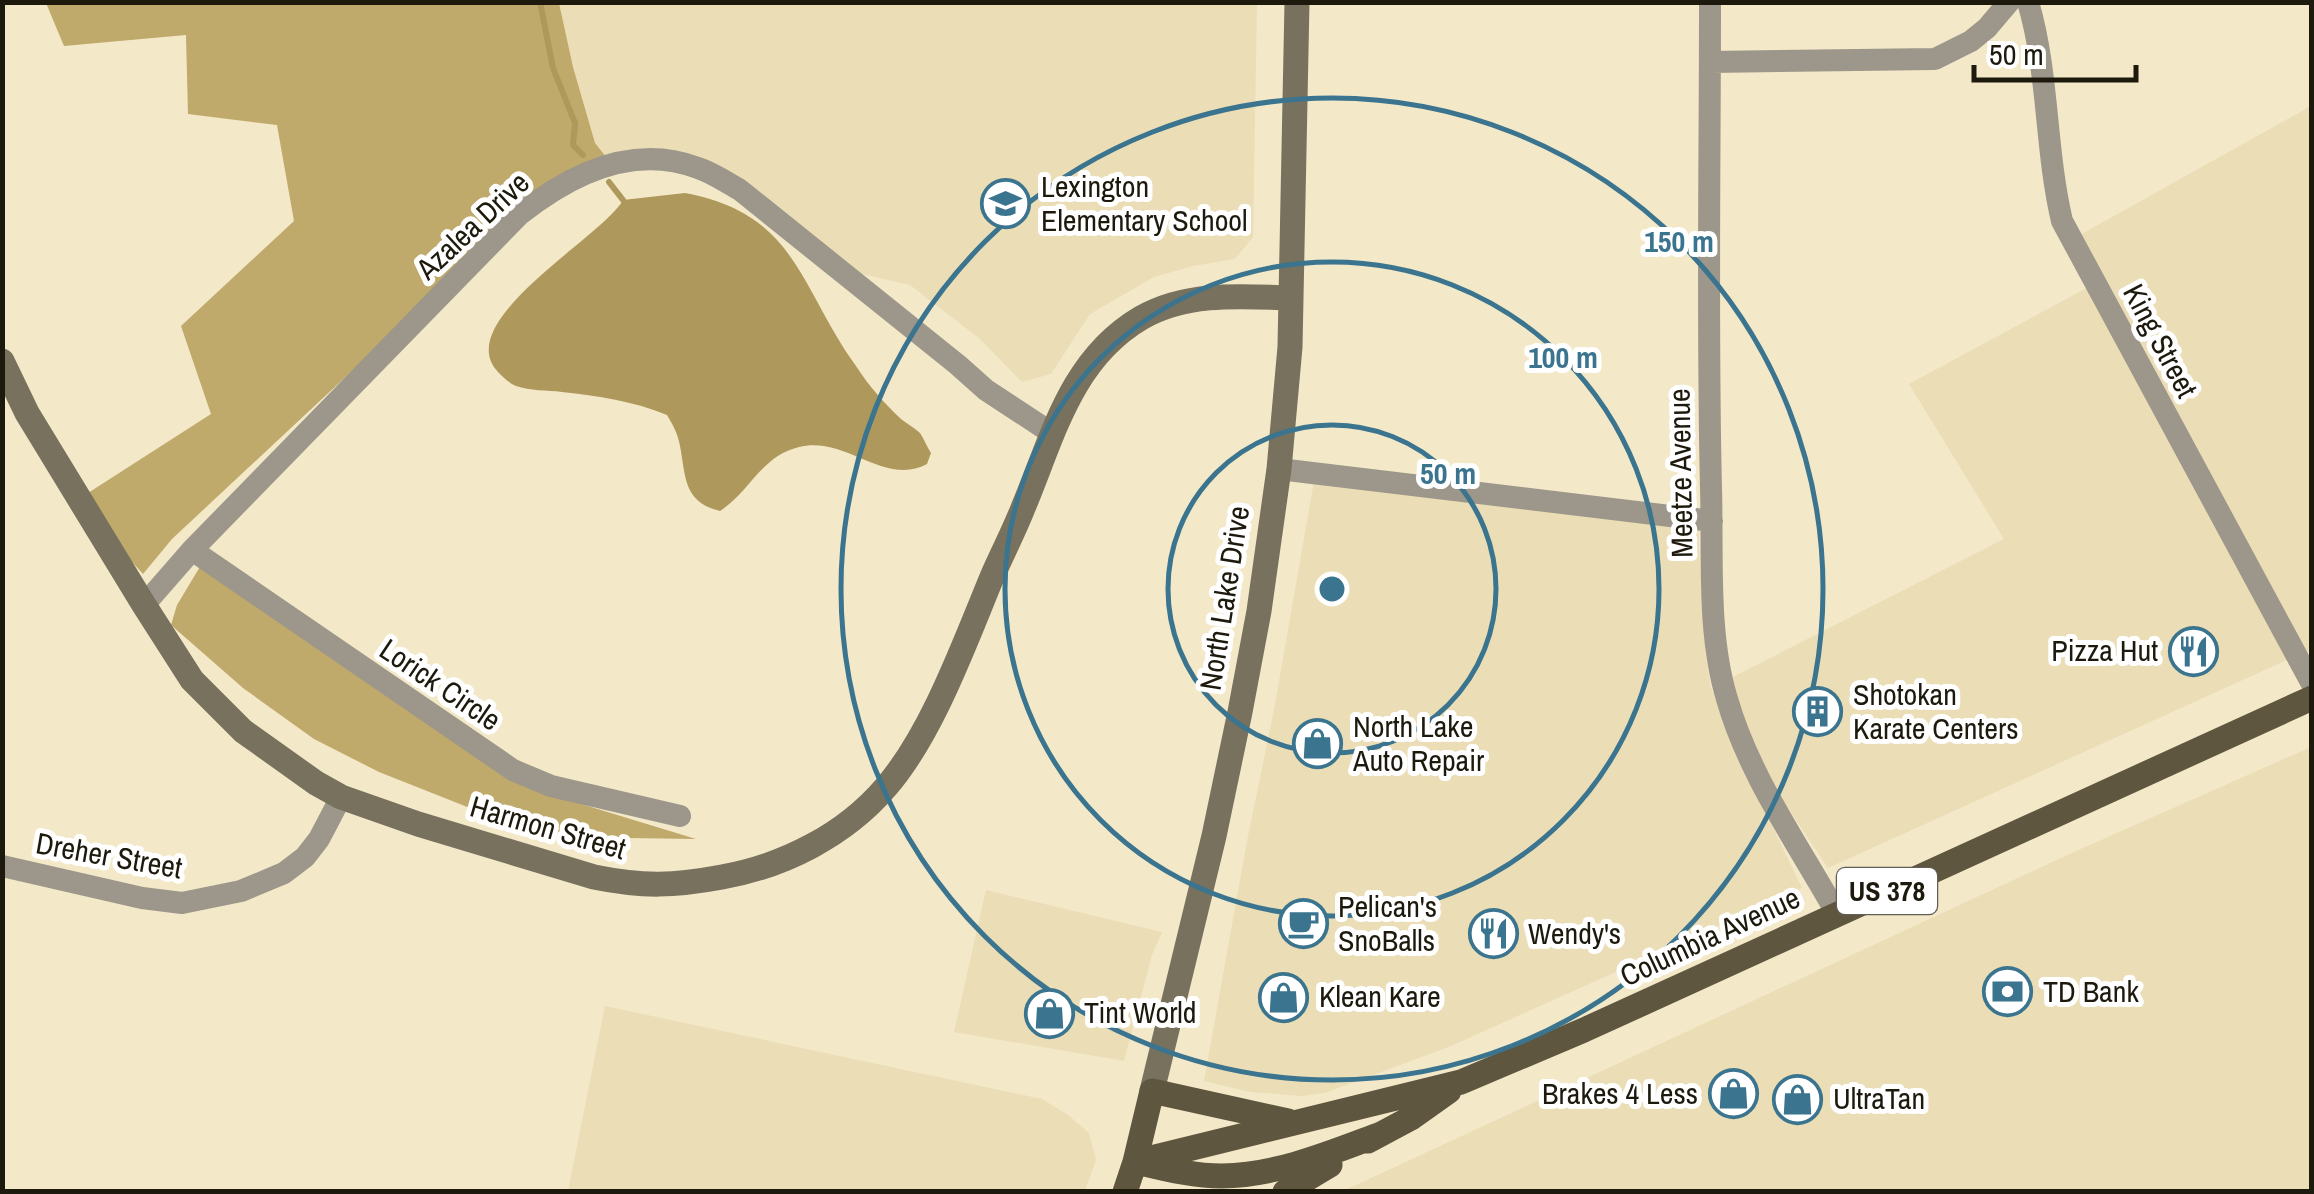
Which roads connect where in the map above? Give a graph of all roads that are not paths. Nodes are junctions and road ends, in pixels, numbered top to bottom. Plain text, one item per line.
1 (1296, 2) edge
2 (1710, 2) edge
3 (2010, 2) edge
4 (2028, 2) edge
5 (1710, 62) junction
6 (1290, 298) junction
7 (2, 362) edge
8 (1053, 434) junction
9 (1279, 469) junction
10 (1712, 522) junction
11 (192, 550) junction
12 (144, 606) junction
13 (2312, 684) edge
14 (2312, 698) edge
15 (342, 797) junction
16 (680, 816) dead end
17 (2, 866) edge
18 (1837, 914) junction
19 (1461, 1082) junction
20 (1152, 1092) junction
21 (1298, 1123) junction
22 (1382, 1134) junction
23 (1135, 1162) junction
24 (1125, 1192) edge
25 (1285, 1192) edge

1 - 6 street, North Lake Drive
2 - 5 street, Meetze Avenue
3 - 5 street
4 - 13 street, King Street
5 - 10 street, Meetze Avenue
6 - 8 street, Harmon Street
6 - 9 street, North Lake Drive
7 - 12 street, Harmon Street
8 - 11 street, Azalea Drive
8 - 15 street, Harmon Street
9 - 10 street
9 - 20 street, North Lake Drive
10 - 18 street, Meetze Avenue
11 - 12 street, Azalea Drive
11 - 16 street, Lorick Circle
12 - 15 street, Harmon Street
14 - 18 main road, Columbia Avenue / US 378
15 - 17 street, Dreher Street
18 - 19 main road, Columbia Avenue / US 378
19 - 21 main road, Columbia Avenue / US 378
19 - 22 main road, Columbia Avenue / US 378
20 - 21 main road
20 - 23 main road, North Lake Drive
21 - 23 main road, Columbia Avenue / US 378
22 - 23 main road, Columbia Avenue
22 - 25 main road, Columbia Avenue / US 378
23 - 24 main road, North Lake Drive

